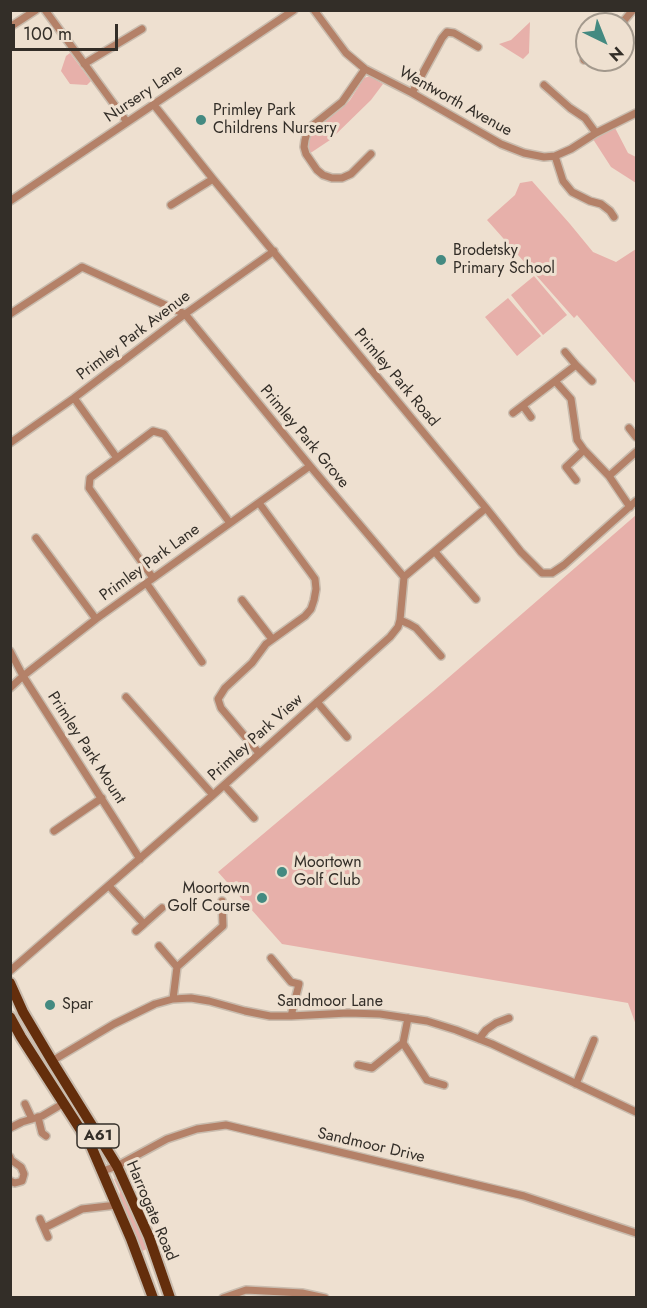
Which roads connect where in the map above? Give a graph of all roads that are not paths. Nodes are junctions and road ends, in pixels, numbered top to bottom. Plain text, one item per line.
1 (36, 10) edge
2 (45, 10) edge
3 (294, 10) edge
4 (314, 10) edge
5 (283, 13) edge
6 (10, 27) edge
7 (142, 29) dead end
8 (478, 46) dead end
9 (84, 64) junction
10 (365, 69) junction
11 (544, 85) dead end
12 (412, 93) junction
13 (154, 105) junction
14 (636, 113) edge
15 (127, 122) junction
16 (596, 133) junction
17 (371, 154) dead end
18 (555, 156) junction
19 (213, 179) junction
20 (10, 201) edge
21 (171, 205) dead end
22 (614, 217) dead end
23 (274, 251) junction
24 (10, 314) edge
25 (185, 314) junction
26 (565, 352) dead end
27 (576, 365) junction
28 (555, 381) junction
29 (592, 381) dead end
30 (74, 398) junction
31 (523, 406) junction
32 (513, 413) dead end
33 (531, 417) dead end
34 (629, 428) dead end
35 (636, 437) edge
36 (10, 443) edge
37 (584, 450) junction
38 (636, 452) edge
39 (117, 458) junction
40 (310, 466) junction
41 (609, 476) junction
42 (576, 480) dead end
43 (636, 501) edge
44 (259, 503) junction
45 (630, 507) junction
46 (486, 508) junction
47 (230, 523) junction
48 (36, 538) dead end
49 (435, 552) junction
50 (404, 577) junction
51 (153, 578) junction
52 (147, 584) junction
53 (476, 598) dead end
54 (242, 600) dead end
55 (96, 619) junction
56 (400, 620) junction
57 (272, 639) junction
58 (10, 651) edge
59 (441, 656) dead end
60 (202, 662) dead end
61 (23, 676) junction
62 (10, 688) edge
63 (126, 697) dead end
64 (317, 702) junction
65 (347, 737) dead end
66 (259, 753) junction
67 (224, 785) junction
68 (213, 795) junction
69 (102, 798) junction
70 (254, 818) dead end
71 (54, 831) dead end
72 (140, 859) junction
73 (109, 886) junction
74 (222, 901) dead end
75 (162, 908) dead end
76 (144, 924) junction
77 (136, 932) dead end
78 (159, 946) dead end
79 (271, 958) dead end
80 (177, 967) junction
81 (10, 971) edge
82 (10, 983) edge
83 (10, 996) edge
84 (173, 999) junction
85 (291, 1016) junction
86 (10, 1017) edge
87 (408, 1018) junction
88 (509, 1018) dead end
89 (18, 1032) junction
90 (479, 1039) junction
91 (594, 1040) dead end
92 (403, 1043) junction
93 (52, 1061) junction
94 (358, 1065) dead end
95 (576, 1083) junction
96 (444, 1085) dead end
97 (64, 1103) junction
98 (25, 1104) dead end
99 (636, 1113) edge
100 (35, 1118) junction
101 (10, 1128) edge
102 (46, 1136) dead end
103 (10, 1157) edge
104 (117, 1166) junction
105 (103, 1171) junction
106 (10, 1181) edge
107 (117, 1205) junction
108 (40, 1219) dead end
109 (44, 1228) junction
110 (636, 1233) edge
111 (48, 1237) dead end
112 (153, 1298) edge
113 (170, 1298) edge
114 (223, 1298) edge
115 (325, 1298) edge

1 - 6 street
2 - 9 street
3 - 5 street, Nursery Lane
4 - 10 street, Wentworth Avenue
5 - 13 street, Nursery Lane
7 - 9 street
8 - 12 street
9 - 15 street
10 - 12 street, Wentworth Avenue
10 - 17 street
11 - 16 street
12 - 18 street, Wentworth Avenue
13 - 15 street, Nursery Lane
13 - 19 street, Primley Park Road
14 - 16 street
15 - 20 street, Nursery Lane
16 - 18 street
18 - 22 street
19 - 21 street
19 - 23 street, Primley Park Road
23 - 25 street, Primley Park Avenue
23 - 46 street, Primley Park Road
24 - 25 street
25 - 30 street, Primley Park Avenue
25 - 40 street, Primley Park Grove
26 - 27 street
27 - 28 street
27 - 29 street
28 - 31 street
28 - 37 street
30 - 36 street, Primley Park Avenue
30 - 39 street
31 - 32 street
31 - 33 street
34 - 35 street
37 - 41 street
37 - 42 street
38 - 41 street
39 - 47 street
39 - 51 street
40 - 44 street, Primley Park Lane
40 - 50 street, Primley Park Grove
41 - 45 street
43 - 45 street, Primley Park Road
44 - 47 street, Primley Park Lane
44 - 57 street
45 - 46 street, Primley Park Road
46 - 49 street
47 - 51 street, Primley Park Lane
48 - 55 street
49 - 50 street
49 - 53 street
50 - 56 street
51 - 52 street, Primley Park Lane
52 - 55 street, Primley Park Lane
52 - 60 street
54 - 57 street
55 - 61 street, Primley Park Lane
56 - 59 street
56 - 64 street, Primley Park View
57 - 66 street
58 - 61 street, Primley Park Mount
61 - 62 street, Primley Park Lane
61 - 69 street, Primley Park Mount
63 - 68 street
64 - 65 street
64 - 66 street, Primley Park View
66 - 67 street, Primley Park View
67 - 68 street, Primley Park View
67 - 70 street
68 - 72 street, Primley Park View
69 - 71 street
69 - 72 street, Primley Park Mount
72 - 73 street, Primley Park View
73 - 76 street
73 - 81 street, Primley Park View
74 - 80 street
75 - 76 street
76 - 77 street
78 - 80 street
79 - 85 street
80 - 84 street
82 - 93 highway, Harrogate Road / A61
83 - 89 highway
84 - 85 street, Sandmoor Lane
84 - 93 street, Sandmoor Lane
85 - 87 street, Sandmoor Lane
86 - 89 highway, Harrogate Road / A61
87 - 90 street, Sandmoor Lane
87 - 92 street
88 - 90 street
89 - 97 highway, Harrogate Road / A61
90 - 95 street, Sandmoor Lane
91 - 95 street
92 - 94 street
92 - 96 street
93 - 104 highway, Harrogate Road / A61
95 - 99 street, Sandmoor Lane
97 - 100 street
97 - 105 highway, Harrogate Road / A61
98 - 100 street
100 - 101 street
100 - 102 street
103 - 106 street
104 - 105 street, Sandmoor Drive
104 - 110 street, Sandmoor Drive
104 - 113 highway, Harrogate Road / A61
105 - 107 highway, Harrogate Road / A61
107 - 109 street
107 - 112 highway, Harrogate Road / A61
108 - 109 street
109 - 111 street
114 - 115 street

